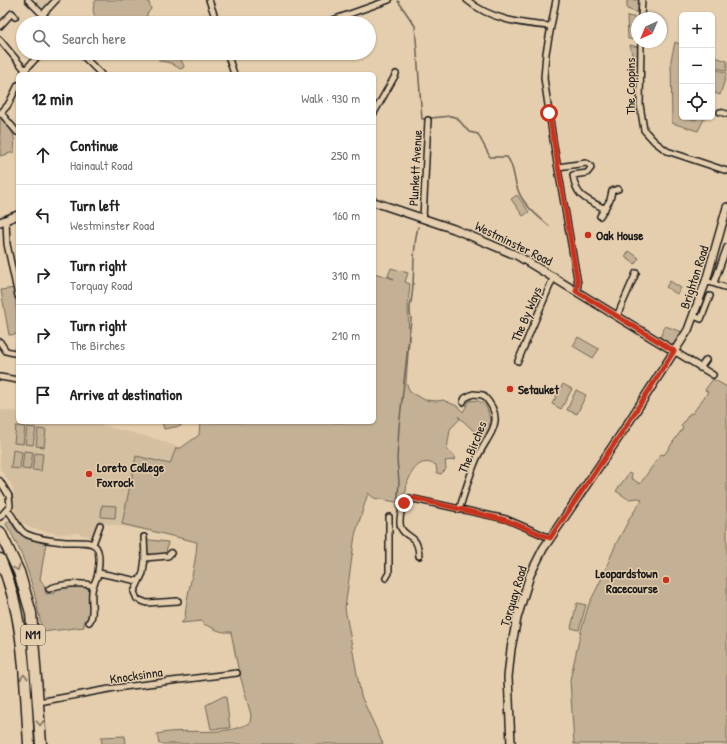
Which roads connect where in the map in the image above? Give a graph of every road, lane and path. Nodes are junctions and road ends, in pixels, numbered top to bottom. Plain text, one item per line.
1 (28, 0) edge
2 (56, 0) edge
3 (209, 0) edge
4 (389, 0) edge
5 (467, 0) edge
6 (556, 0) edge
7 (642, 0) edge
8 (641, 12) edge
9 (42, 14) joint
10 (15, 16) dead end
11 (215, 16) edge
12 (344, 16) edge
13 (0, 26) edge
14 (550, 26) junction
15 (0, 40) edge
16 (641, 48) edge
17 (35, 60) edge
18 (87, 60) edge
19 (229, 60) edge
20 (24, 72) edge
21 (99, 72) edge
22 (233, 72) edge
23 (396, 74) dead end
24 (16, 89) edge
25 (376, 109) edge
26 (720, 112) dead end
27 (0, 114) edge
28 (727, 114) edge
29 (428, 120) dead end
30 (16, 131) edge
31 (583, 163) junction
32 (558, 167) junction
33 (727, 171) edge
34 (581, 174) junction
35 (618, 189) dead end
36 (376, 203) edge
37 (605, 209) junction
38 (727, 210) edge
39 (16, 216) edge
40 (600, 216) dead end
41 (423, 218) junction
42 (3, 221) edge
43 (727, 247) edge
44 (636, 273) dead end
45 (554, 276) junction
46 (706, 281) junction
47 (714, 283) junction
48 (16, 287) edge
49 (727, 288) edge
50 (576, 291) junction
51 (710, 296) dead end
52 (616, 316) junction
53 (694, 316) junction
54 (0, 342) edge
55 (674, 351) junction
56 (16, 354) edge
57 (706, 360) dead end
58 (518, 361) dead end
59 (700, 368) junction
60 (713, 375) dead end
61 (0, 377) edge
62 (16, 380) edge
63 (463, 402) dead end
64 (0, 481) edge
65 (7, 510) junction
66 (459, 510) junction
67 (0, 517) edge
68 (389, 518) dead end
69 (100, 525) dead end
70 (400, 525) junction
71 (389, 526) junction
72 (0, 532) edge
73 (144, 537) dead end
74 (550, 538) junction
75 (93, 544) junction
76 (171, 553) dead end
77 (419, 556) dead end
78 (145, 558) junction
79 (0, 559) edge
80 (98, 573) junction
81 (386, 578) dead end
82 (138, 581) junction
83 (93, 586) junction
84 (49, 589) dead end
85 (178, 601) dead end
86 (89, 622) dead end
87 (237, 673) dead end
88 (39, 702) junction
89 (29, 744) edge
90 (41, 744) edge
91 (511, 744) edge

1 - 9 street
2 - 9 street
3 - 11 street
4 - 12 street
5 - 14 street
6 - 14 street
7 - 8 street
10 - 13 street
14 - 32 street
15 - 20 street
16 - 33 street, The Coppins
17 - 20 street
18 - 21 street
19 - 22 street
23 - 25 street
24 - 27 street
26 - 28 street
27 - 30 street
29 - 41 street, Plunkett Avenue
31 - 32 street
31 - 34 street
31 - 34 street
32 - 50 street
34 - 37 street
35 - 37 street
36 - 41 street, Westminster Road
37 - 40 street
38 - 46 street, Brighton Road
39 - 42 street
41 - 45 street, Westminster Road
42 - 48 street
43 - 47 street
44 - 52 street
45 - 50 street, Westminster Road
45 - 58 street, The By Ways
46 - 47 street
46 - 53 street, Brighton Road
47 - 49 street
50 - 52 street, Westminster Road
51 - 53 street
52 - 55 street, Westminster Road
53 - 55 street, Brighton Road
54 - 56 street
55 - 59 street
55 - 74 street, Torquay Road
57 - 59 street
59 - 60 street
61 - 62 street
63 - 66 street, The Birches
64 - 65 street
65 - 67 street
65 - 75 street
66 - 70 street
66 - 74 street
68 - 71 street
69 - 75 street
70 - 71 street
70 - 77 street
71 - 81 street
72 -> 88 highway, N11
73 - 78 street
74 - 91 street, Torquay Road
75 - 80 street
76 - 78 street
78 - 82 street
89 -> 79 highway, N11
80 - 82 street
80 - 83 street
82 - 85 street
83 - 84 street
83 - 86 street
87 - 88 street, Knocksinna
88 -> 90 highway, N11

